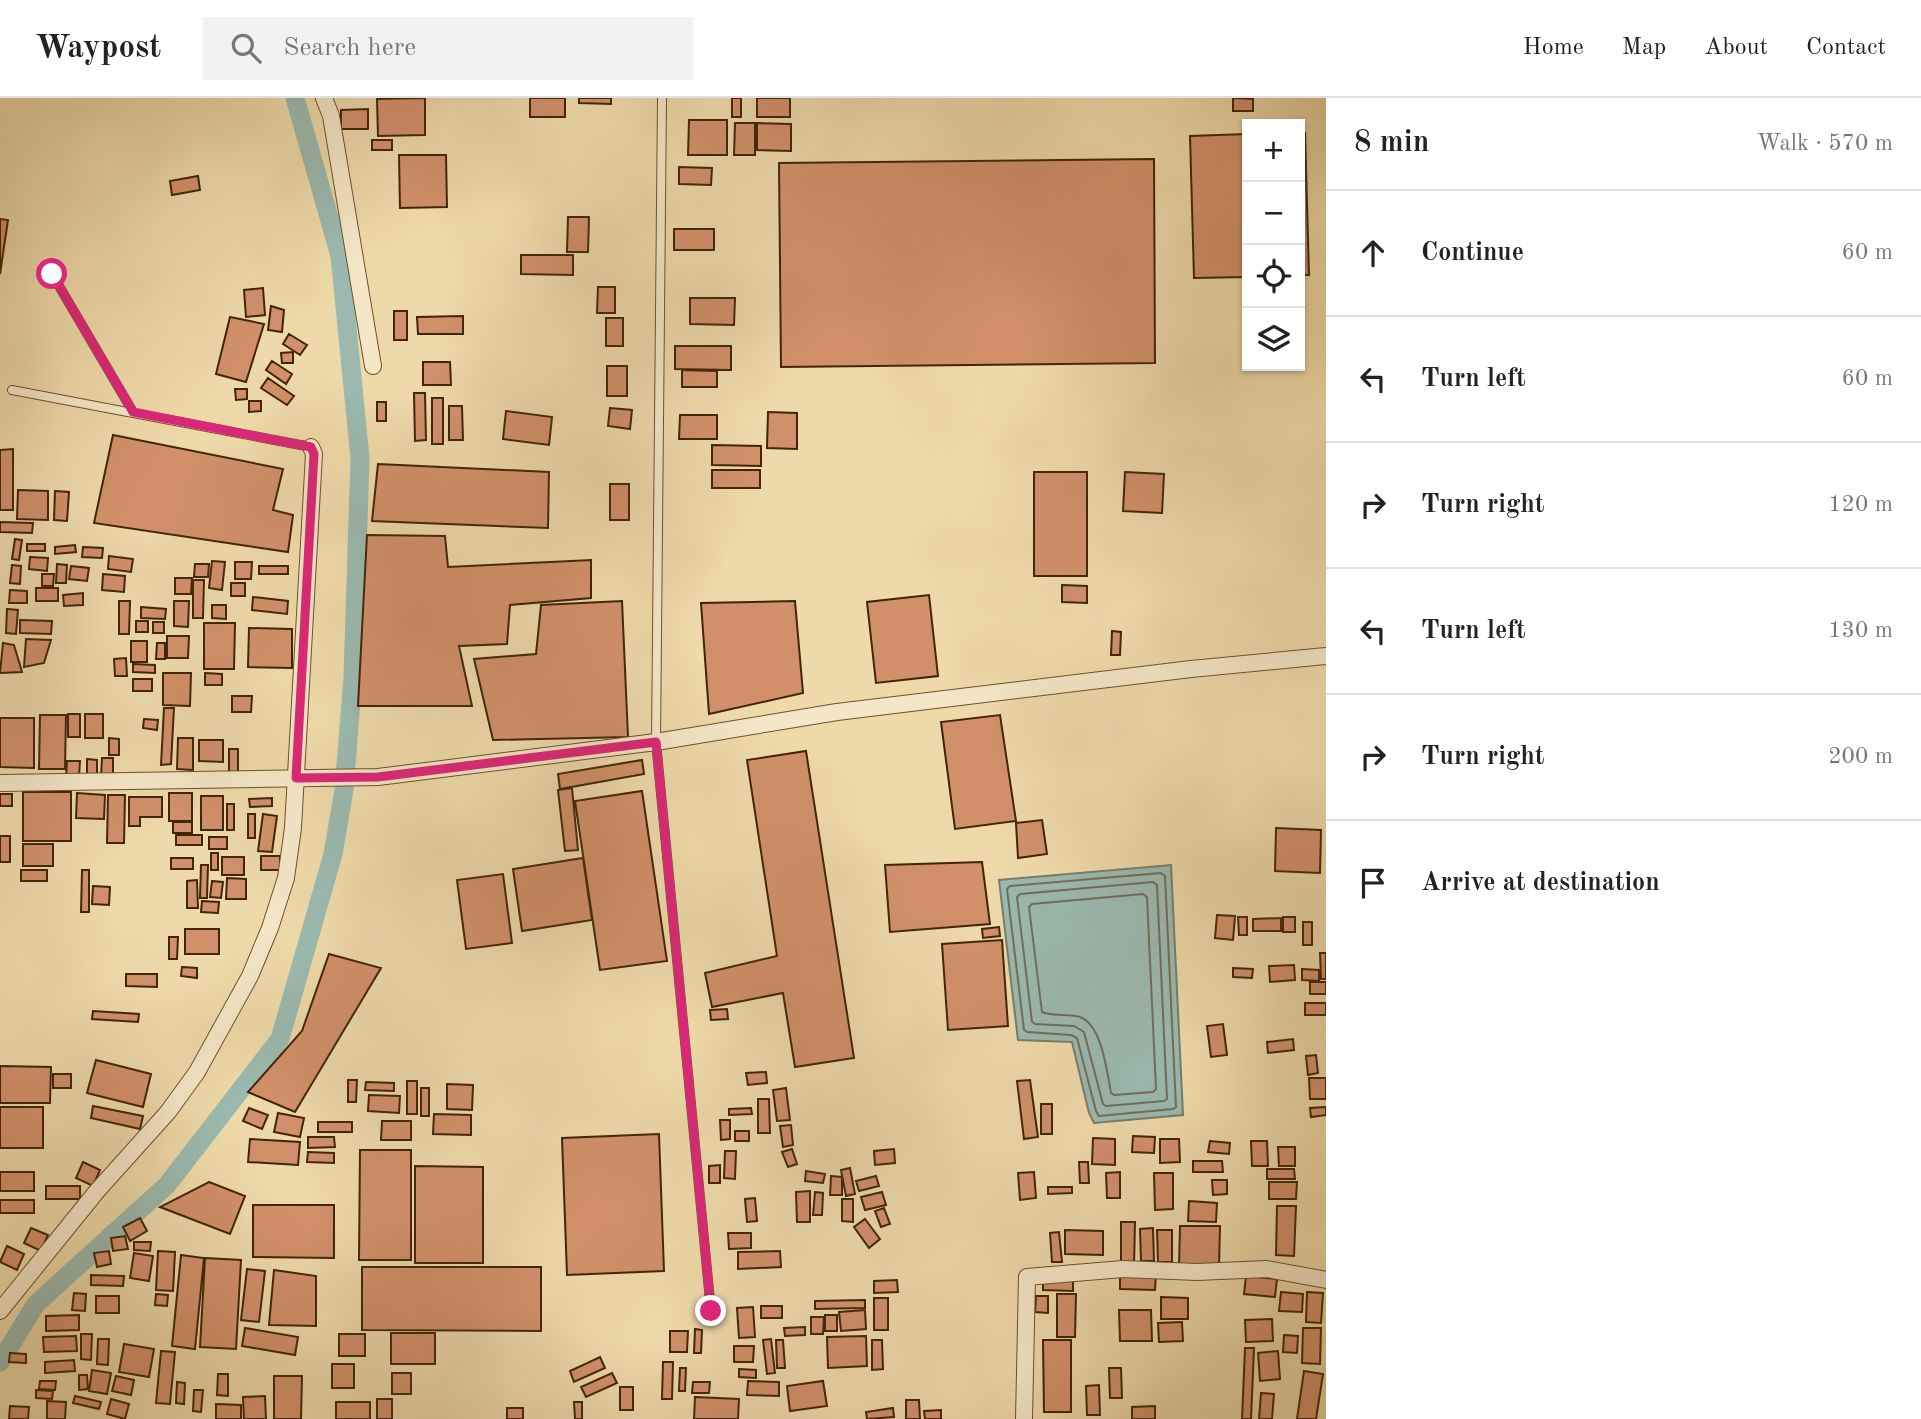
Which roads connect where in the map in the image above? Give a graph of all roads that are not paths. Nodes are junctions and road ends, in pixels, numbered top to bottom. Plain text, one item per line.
1 (324, 98) edge
2 (662, 98) edge
3 (52, 274) dead end
4 (373, 366) dead end
5 (12, 390) dead end
6 (133, 412) junction
7 (311, 447) joint
8 (1326, 656) edge
9 (656, 742) junction
10 (304, 779) junction
11 (0, 783) edge
12 (1326, 1280) edge
13 (0, 1311) edge
14 (711, 1311) dead end
15 (1024, 1419) edge

1 - 4 street
2 - 9 lane
3 - 6 lane
5 - 6 lane
6 - 7 lane
7 - 10 street
8 - 9 street
9 - 10 street
9 - 14 lane
10 - 11 street
10 - 13 street
12 - 15 street

